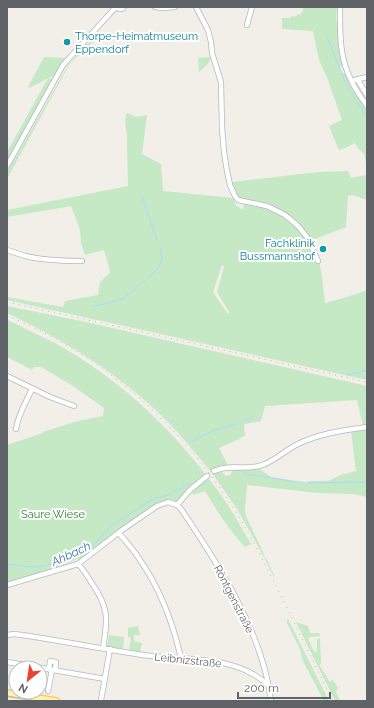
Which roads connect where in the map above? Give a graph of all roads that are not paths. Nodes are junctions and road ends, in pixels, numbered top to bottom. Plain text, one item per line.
1 (115, 7) edge
2 (124, 7) edge
3 (155, 7) edge
4 (175, 7) edge
5 (196, 7) edge
6 (252, 7) edge
7 (340, 7) edge
8 (247, 25) dead end
9 (367, 77) edge
10 (357, 79) junction
11 (351, 82) junction
12 (367, 95) edge
13 (367, 106) edge
14 (7, 166) edge
15 (7, 250) edge
16 (318, 260) dead end
17 (82, 261) dead end
18 (7, 376) edge
19 (32, 389) junction
20 (74, 406) dead end
21 (367, 427) edge
22 (16, 429) dead end
23 (214, 471) dead end
24 (207, 476) dead end
25 (177, 505) junction
26 (119, 533) junction
27 (78, 564) junction
28 (7, 585) edge
29 (7, 635) edge
30 (103, 648) junction
31 (110, 649) junction
32 (180, 658) junction
33 (7, 662) edge
34 (52, 670) junction
35 (105, 679) junction
36 (268, 685) junction
37 (48, 691) dead end
38 (7, 693) edge
39 (101, 700) dead end
40 (56, 701) edge
41 (271, 701) edge

1 - 2 street
1 - 14 street
3 - 4 street
5 - 16 street
6 - 8 street
7 - 11 street
9 - 10 street
10 - 11 street
10 - 12 street
11 - 13 street
15 - 17 street
18 - 19 street
19 - 20 street
19 - 22 street
21 - 23 street
24 - 25 street
25 - 26 street
25 - 36 street, Röntgenstraße
26 - 27 street
26 - 32 street
27 - 28 street
27 - 30 street
29 - 30 street, Leibnizstraße
30 - 31 street, Leibnizstraße
31 - 32 street, Leibnizstraße
31 - 35 street
32 - 36 street, Leibnizstraße
33 - 34 street
34 - 35 street
34 - 37 street
35 - 39 street
36 - 41 street, Röntgenstraße
38 - 40 main road

